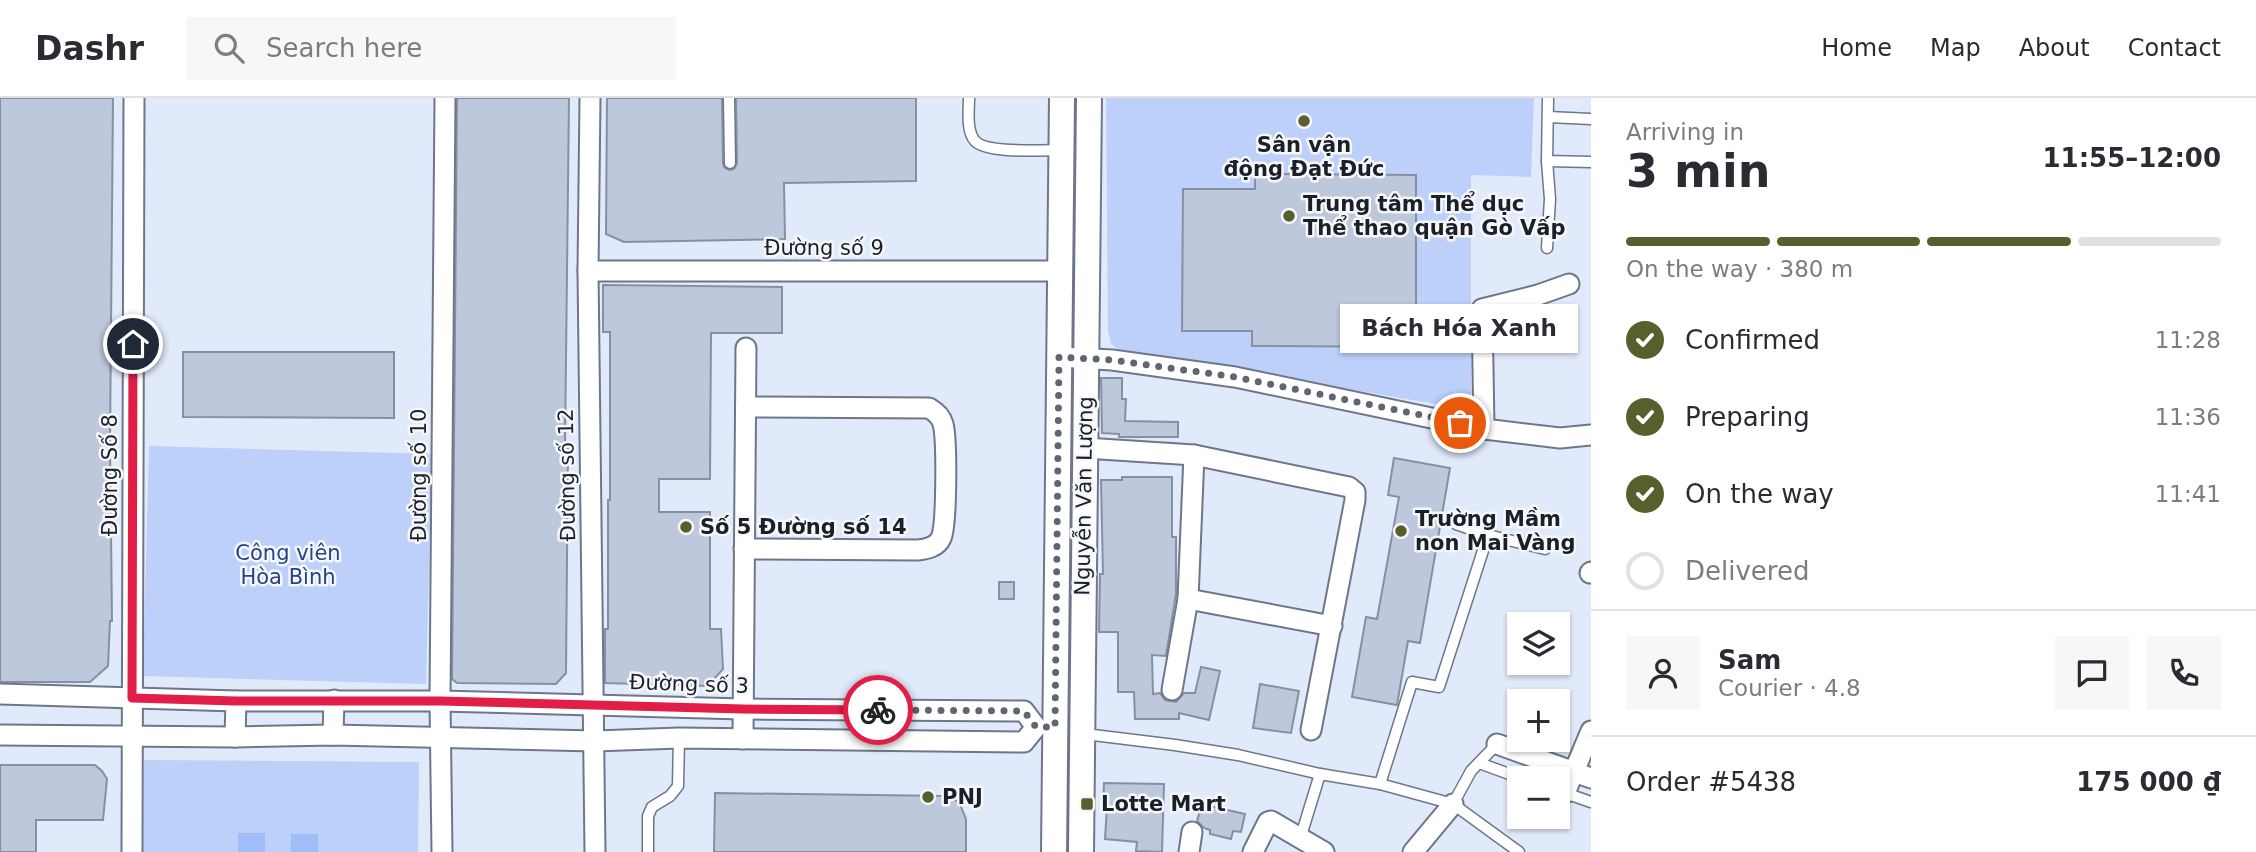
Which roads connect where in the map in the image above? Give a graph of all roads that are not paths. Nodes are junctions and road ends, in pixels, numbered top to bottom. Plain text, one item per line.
1 (134, 98) edge
2 (445, 98) edge
3 (590, 98) edge
4 (729, 98) edge
5 (969, 98) edge
6 (1062, 98) edge
7 (1089, 98) edge
8 (1548, 98) edge
9 (1548, 117) junction
10 (1591, 119) edge
11 (1061, 150) junction
12 (1547, 161) junction
13 (1591, 162) edge
14 (730, 163) dead end
15 (1547, 248) dead end
16 (587, 271) junction
17 (1060, 271) junction
18 (1569, 284) dead end
19 (746, 348) dead end
20 (1059, 357) junction
21 (1086, 357) junction
22 (746, 407) junction
23 (1484, 429) junction
24 (1591, 435) edge
25 (1085, 448) junction
26 (1194, 455) junction
27 (1456, 524) dead end
28 (1488, 535) junction
29 (744, 549) junction
30 (1545, 550) dead end
31 (1188, 599) junction
32 (1332, 625) junction
33 (1172, 690) dead end
34 (0, 694) edge
35 (132, 698) junction
36 (334, 700) junction
37 (236, 701) junction
38 (440, 701) junction
39 (592, 704) junction
40 (743, 709) junction
41 (1046, 727) junction
42 (1082, 729) junction
43 (1311, 730) dead end
44 (1591, 731) edge
45 (0, 735) edge
46 (333, 735) junction
47 (133, 736) junction
48 (235, 737) junction
49 (440, 738) junction
50 (679, 738) junction
51 (743, 739) junction
52 (595, 741) junction
53 (1497, 744) joint
54 (1479, 764) junction
55 (1320, 774) junction
56 (1507, 774) edge
57 (1582, 775) edge
58 (1380, 784) junction
59 (1570, 795) edge
60 (1591, 802) edge
61 (1453, 804) junction
62 (1192, 832) dead end
63 (1300, 839) junction
64 (132, 852) edge
65 (442, 852) edge
66 (595, 852) edge
67 (648, 852) edge
68 (1054, 852) edge
69 (1081, 852) edge
70 (1189, 852) edge
71 (1253, 852) edge
72 (1324, 852) edge
73 (1413, 852) edge
74 (1519, 852) edge

1 - 35 street, Đường Số 8
2 - 38 street, Đường số 10
3 - 16 street, Đường số 12
4 - 14 lane
5 - 11 lane
6 - 11 street, Nguyễn Văn Lượng
7 - 21 street, Nguyễn Văn Lượng
8 - 9 lane
9 - 10 lane
9 - 12 lane
11 - 17 street, Nguyễn Văn Lượng
12 - 13 lane
12 - 15 lane
16 - 17 street, Đường số 9
16 - 39 street, Đường số 12
17 - 20 street, Nguyễn Văn Lượng
18 - 23 street
19 - 22 street
20 - 21 street
20 - 41 street, Nguyễn Văn Lượng
21 - 23 street
21 - 25 street, Nguyễn Văn Lượng
22 - 29 street
22 - 29 street
23 - 24 street
25 - 26 street
25 - 42 street, Nguyễn Văn Lượng
26 - 31 street
26 - 32 street
27 - 28 lane
28 - 30 lane
28 - 58 lane
29 - 40 street
31 - 32 street
31 - 33 street
32 - 43 street
34 - 35 street, Đường số 3
35 - 37 street, Đường số 3
35 - 47 street, Đường Số 8
36 - 37 street, Đường số 3
36 - 38 street, Đường số 3
36 - 46 street
37 - 48 street
38 - 39 street, Đường số 3
38 - 49 street, Đường số 10
39 - 40 street, Đường số 3
39 - 52 street, Đường số 12
40 - 41 street, Đường số 3
40 - 51 street
41 - 42 street
41 - 51 street
41 - 68 street, Nguyễn Văn Lượng
42 - 55 lane
42 - 69 street, Nguyễn Văn Lượng
44 - 57 street
45 - 47 street
46 - 48 street
46 - 49 street
47 - 48 street
47 - 64 street, Đường Số 8
49 - 52 street
49 - 65 street, Đường số 10
50 - 51 street
50 - 52 street
50 - 67 lane
52 - 66 street, Đường số 12
53 - 54 lane
53 - 57 street
54 - 56 lane
54 - 61 lane
55 - 58 lane
55 - 63 lane
58 - 61 lane
59 - 60 lane
61 - 73 street
61 - 74 lane
62 - 70 street
63 - 71 street
63 - 72 street

